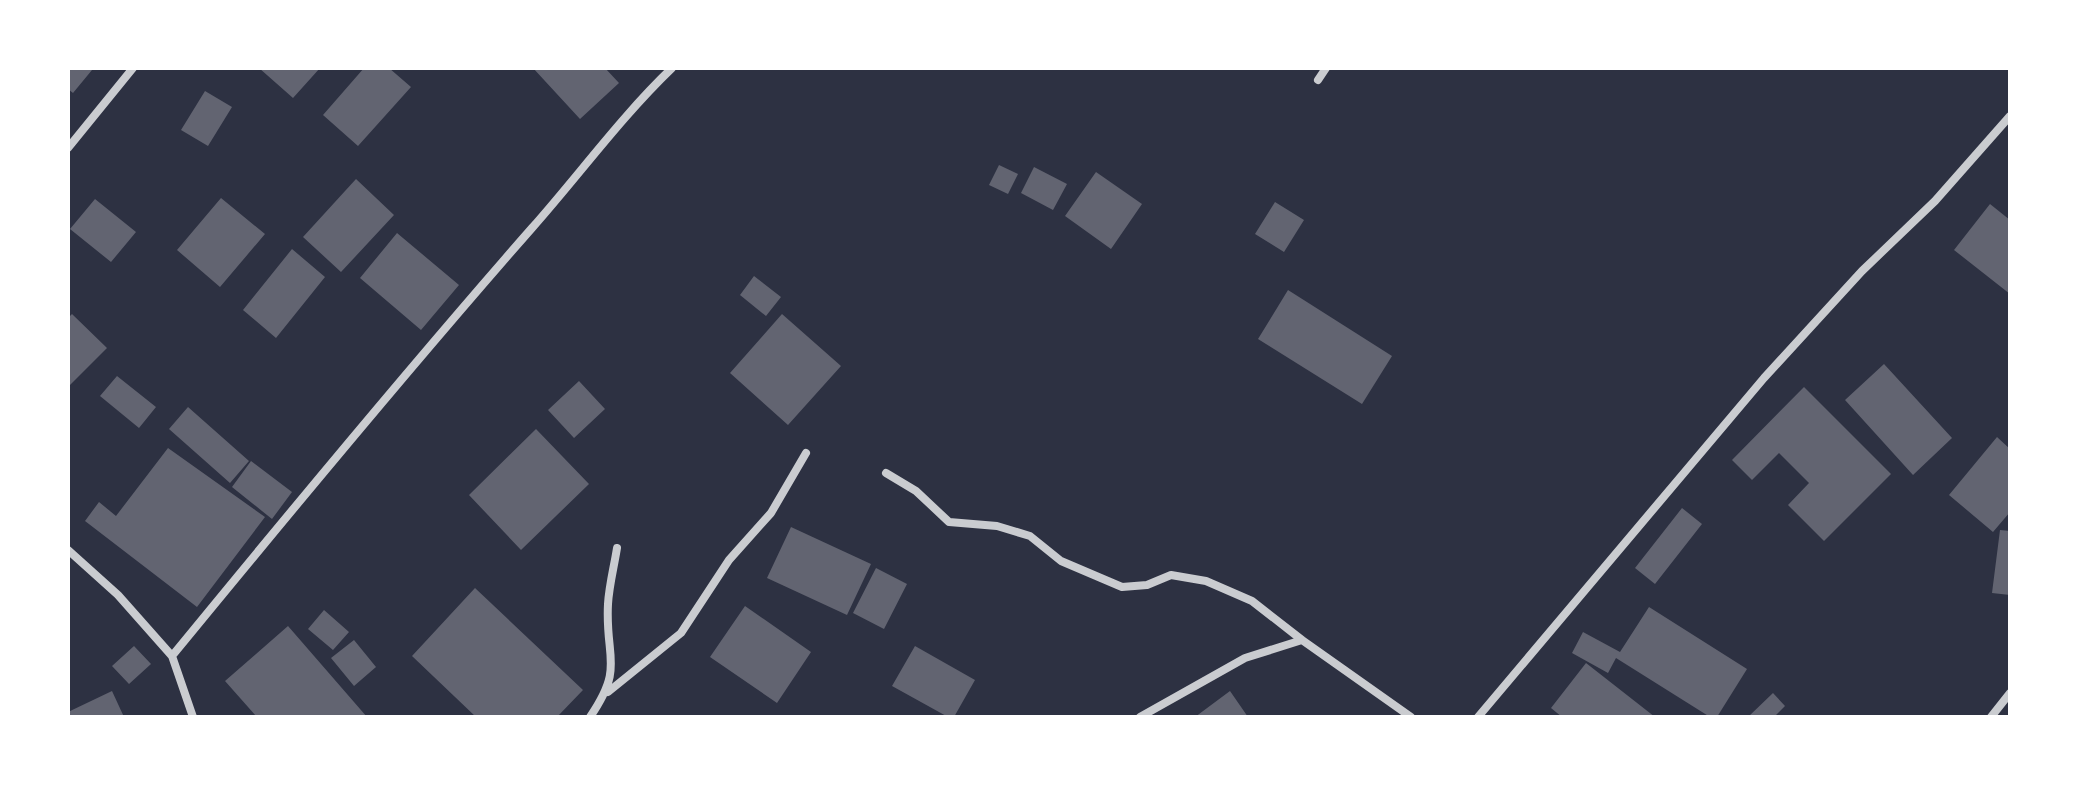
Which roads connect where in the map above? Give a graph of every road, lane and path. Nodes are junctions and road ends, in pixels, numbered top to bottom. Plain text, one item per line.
1 (133, 68) edge
2 (672, 68) edge
3 (1326, 68) edge
4 (1318, 80) dead end
5 (2010, 116) edge
6 (68, 148) edge
7 (806, 453) dead end
8 (886, 473) dead end
9 (617, 548) dead end
10 (68, 550) edge
11 (1302, 640) junction
12 (172, 656) junction
13 (608, 692) junction
14 (2010, 693) edge
15 (193, 717) edge
16 (590, 717) edge
17 (1140, 717) edge
18 (1411, 717) edge
19 (1478, 717) edge
20 (1991, 717) edge

1 - 6 street
2 - 12 street
3 - 4 street
5 - 19 street
7 - 13 street
8 - 11 street
9 - 13 street
10 - 12 street
11 - 17 street
11 - 18 street
12 - 15 street
13 - 16 street
14 - 20 street

